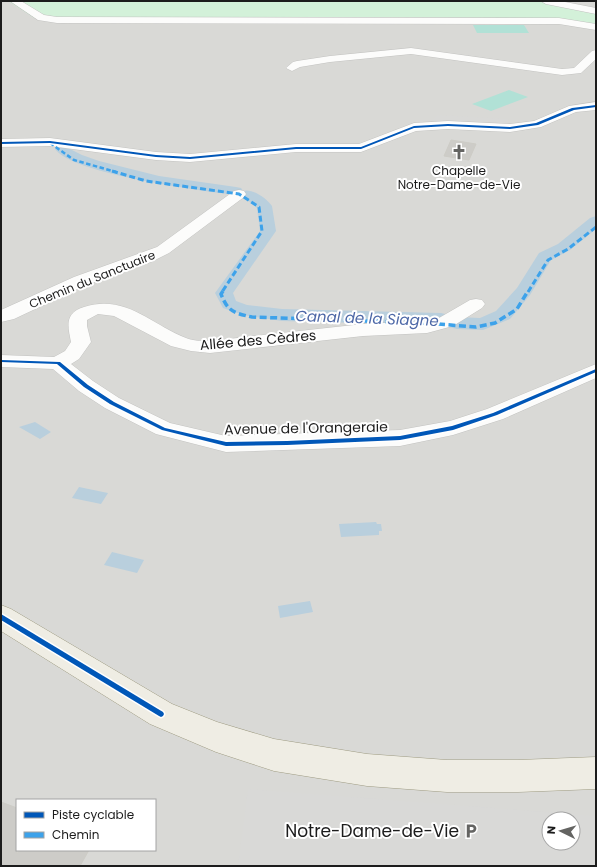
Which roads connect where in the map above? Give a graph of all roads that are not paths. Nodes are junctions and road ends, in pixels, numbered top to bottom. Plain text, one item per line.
1 (15, 1) edge
2 (546, 1) edge
3 (596, 11) edge
4 (596, 27) edge
5 (596, 53) edge
6 (292, 68) dead end
7 (596, 106) edge
8 (1, 143) edge
9 (239, 194) dead end
10 (476, 304) dead end
11 (1, 316) edge
12 (1, 361) edge
13 (58, 364) junction
14 (596, 370) edge
15 (1, 617) edge
16 (596, 773) edge

1 - 4 street
2 - 3 street
5 - 6 street
7 - 8 street
9 - 11 street, Chemin du Sanctuaire
10 - 13 street, Allée des Cèdres
12 - 13 street
13 - 14 street, Avenue de l'Orangeraie
15 - 16 main road

